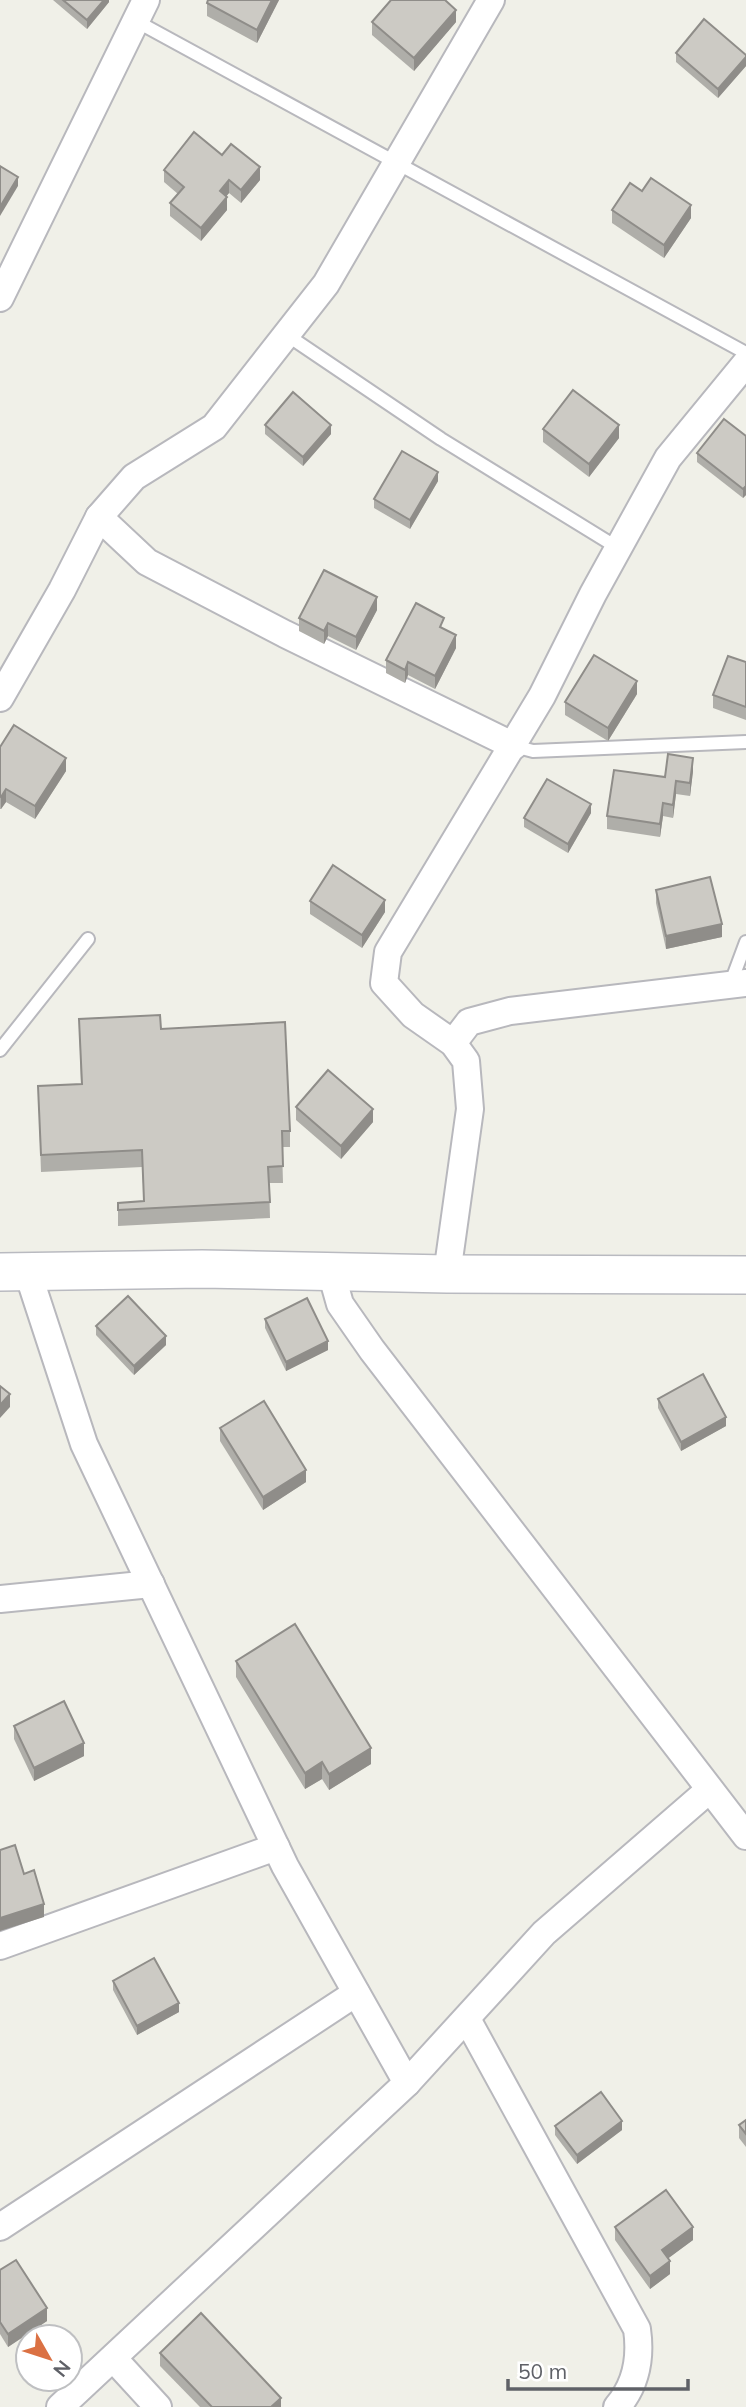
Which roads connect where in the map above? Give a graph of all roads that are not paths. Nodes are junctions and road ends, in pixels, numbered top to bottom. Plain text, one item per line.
1 (491, 0) edge
2 (141, 10) edge
3 (396, 164) junction
4 (0, 298) edge
5 (287, 335) junction
6 (746, 353) edge
7 (746, 363) edge
8 (99, 517) junction
9 (618, 548) junction
10 (0, 698) edge
11 (746, 742) edge
12 (514, 746) junction
13 (88, 939) dead end
14 (746, 942) edge
15 (738, 984) edge
16 (453, 1043) junction
17 (0, 1050) edge
18 (13, 1271) edge
19 (331, 1272) junction
20 (447, 1274) junction
21 (746, 1275) edge
22 (151, 1584) junction
23 (0, 1600) edge
24 (709, 1790) junction
25 (746, 1836) edge
26 (276, 1847) junction
27 (0, 1946) edge
28 (356, 1993) junction
29 (467, 2019) junction
30 (407, 2083) junction
31 (0, 2227) edge
32 (113, 2358) junction
33 (60, 2407) edge
34 (158, 2407) edge
35 (617, 2407) edge

1 - 3 street
2 - 3 lane
2 - 4 street
3 - 5 street
3 - 6 lane
5 - 8 street
5 - 9 lane
7 - 9 street
8 - 10 street
8 - 12 street
9 - 12 street
11 - 12 lane
12 - 16 street
13 - 17 lane
14 - 15 lane
15 - 16 street
16 - 20 street
18 - 19 street
18 - 22 street
19 - 20 street
19 - 24 street
20 - 21 street
22 - 23 street
22 - 26 street
24 - 25 street
24 - 29 street
26 - 27 street
26 - 28 street
28 - 30 street
28 - 31 street
29 - 30 street
29 - 35 street
30 - 32 street
32 - 33 street
32 - 34 street

